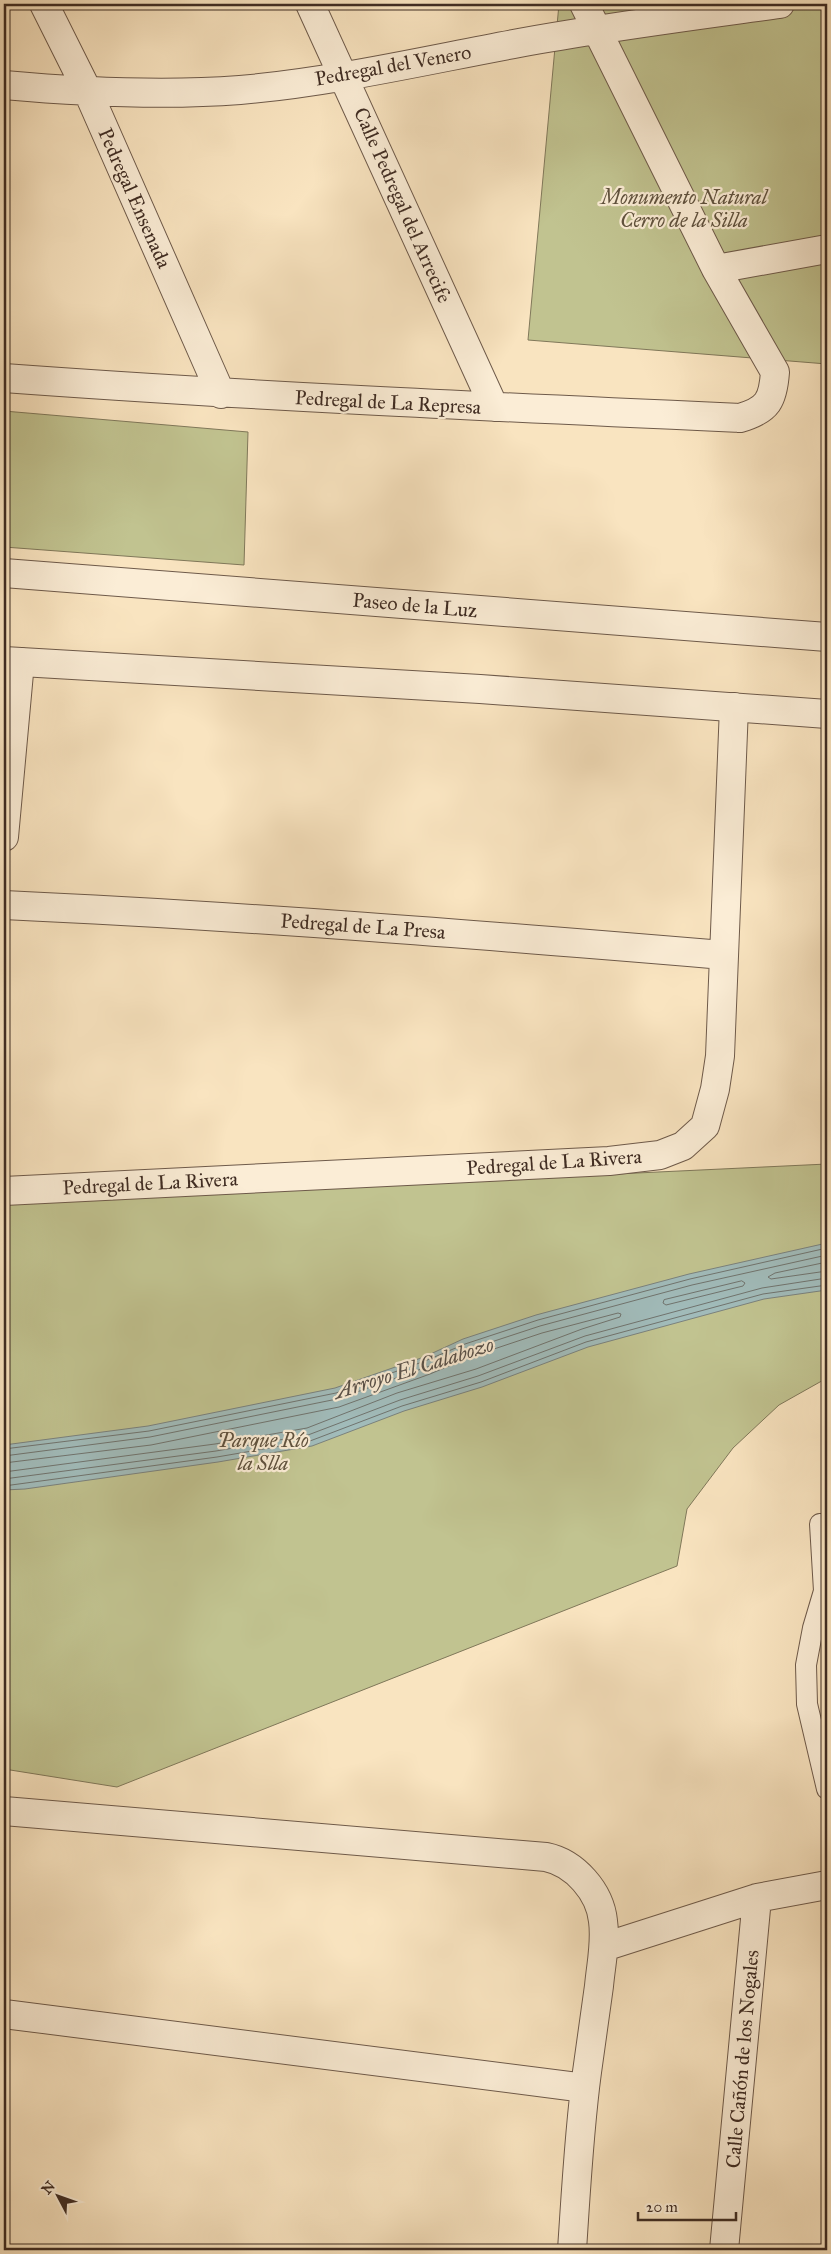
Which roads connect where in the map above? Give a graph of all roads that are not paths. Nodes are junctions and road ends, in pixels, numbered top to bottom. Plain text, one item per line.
1 (44, 4) edge
2 (310, 4) edge
3 (584, 4) edge
4 (780, 4) edge
5 (595, 29) junction
6 (344, 75) junction
7 (4, 85) edge
8 (88, 92) junction
9 (827, 249) edge
10 (716, 269) junction
11 (4, 378) edge
12 (221, 394) junction
13 (494, 407) junction
14 (4, 573) edge
15 (827, 637) edge
16 (12, 662) edge
17 (734, 707) junction
18 (827, 714) edge
19 (4, 837) edge
20 (4, 905) edge
21 (722, 955) junction
22 (4, 1190) edge
23 (820, 1524) dead end
24 (827, 1789) edge
25 (4, 1811) edge
26 (827, 1885) edge
27 (757, 1898) junction
28 (604, 1947) junction
29 (4, 2014) edge
30 (585, 2088) junction
31 (572, 2250) edge
32 (724, 2250) edge

1 - 8 street, Pedregal Ensenada
2 - 6 street, Calle Pedregal del Arrecife
3 - 5 street
4 - 5 street, Pedregal del Venero
5 - 6 street, Pedregal del Venero
5 - 10 street
6 - 8 street, Pedregal del Venero
6 - 13 street, Calle Pedregal del Arrecife
7 - 8 street, Pedregal del Venero
8 - 12 street, Pedregal Ensenada
9 - 10 street
10 - 13 street, Pedregal de La Represa
11 - 12 street, Pedregal de La Represa
12 - 13 street, Pedregal de La Represa
14 - 15 street, Paseo de la Luz
16 - 17 street
16 - 19 street
17 - 18 street
17 - 21 street, Pedregal de La Rivera
20 - 21 street, Pedregal de La Presa
21 - 22 street, Pedregal de La Rivera
23 - 24 lane
25 - 28 street
26 - 27 street
27 - 28 street
27 - 32 street, Calle Cañón de los Nogales
28 - 30 street
29 - 30 street
30 - 31 street

